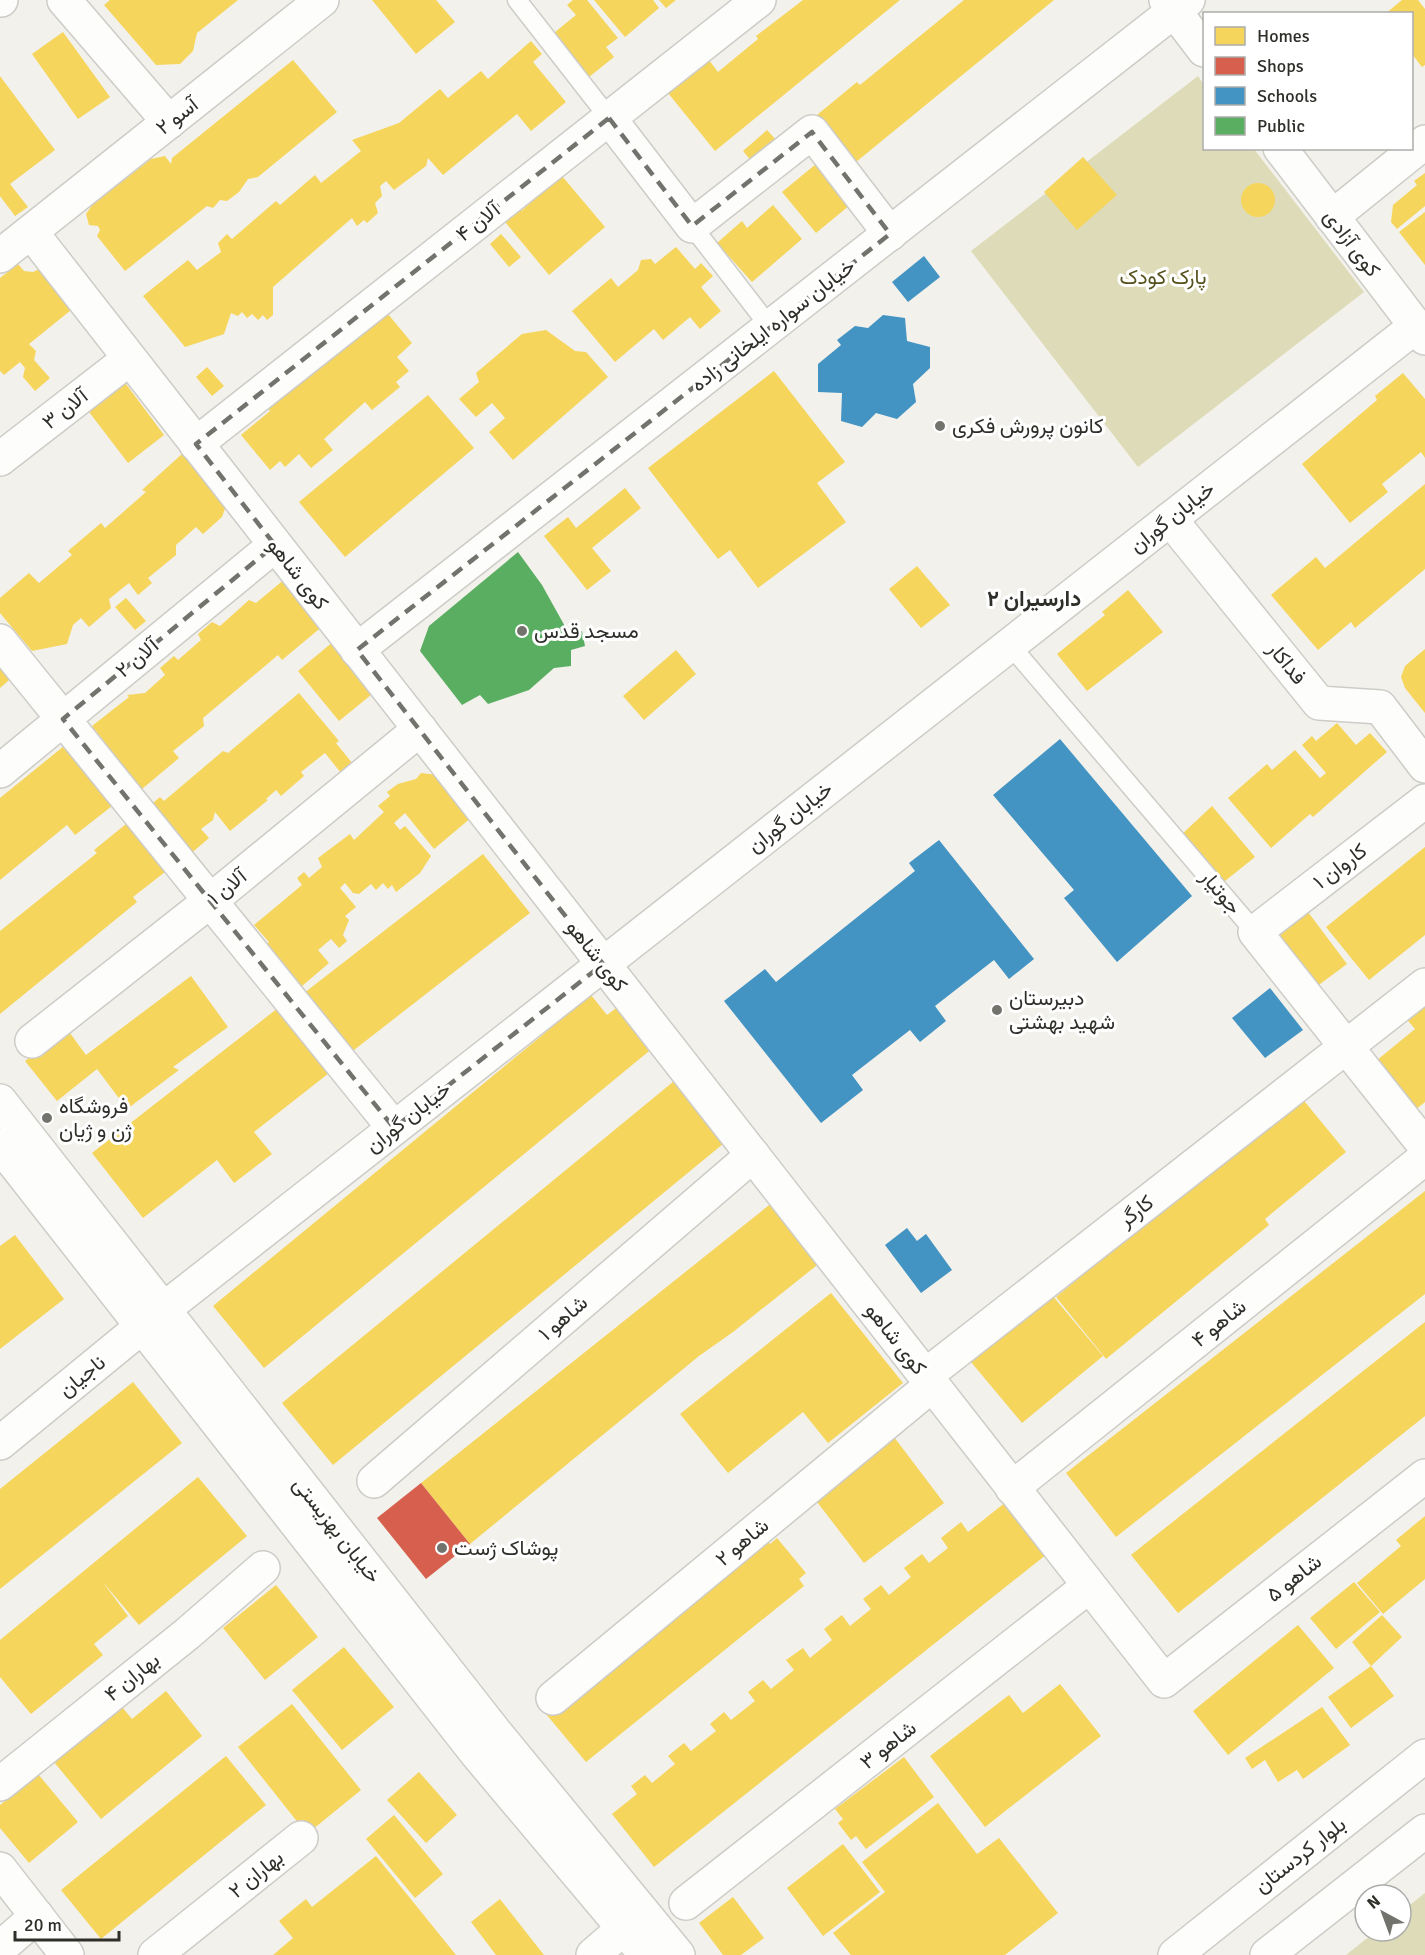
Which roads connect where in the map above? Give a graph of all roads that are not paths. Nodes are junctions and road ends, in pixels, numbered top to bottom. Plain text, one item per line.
1 (64, 0) edge
2 (322, 0) edge
3 (517, 0) edge
4 (759, 0) edge
5 (1176, 4) edge
6 (1203, 48) edge
7 (609, 118) junction
8 (169, 122) junction
9 (1425, 142) edge
10 (1282, 150) edge
11 (1332, 217) junction
12 (692, 226) junction
13 (30, 232) junction
14 (890, 234) junction
15 (0, 256) edge
16 (770, 327) junction
17 (1420, 332) edge
18 (129, 359) junction
19 (196, 444) junction
20 (0, 459) edge
21 (1170, 519) junction
22 (275, 545) junction
23 (0, 641) edge
24 (1010, 645) junction
25 (357, 650) junction
26 (63, 719) junction
27 (420, 729) junction
28 (1425, 766) edge
29 (0, 771) edge
30 (1425, 801) edge
31 (210, 901) junction
32 (1255, 932) junction
33 (603, 964) junction
34 (1425, 985) edge
35 (32, 1041) dead end
36 (1346, 1047) junction
37 (0, 1101) edge
38 (394, 1128) junction
39 (0, 1145) edge
40 (1425, 1146) edge
41 (753, 1155) junction
42 (1425, 1158) edge
43 (154, 1317) junction
44 (929, 1380) junction
45 (0, 1443) edge
46 (1425, 1476) edge
47 (374, 1482) dead end
48 (1012, 1488) junction
49 (263, 1568) dead end
50 (1089, 1586) junction
51 (1164, 1681) joint
52 (553, 1698) dead end
53 (1425, 1756) edge
54 (0, 1784) edge
55 (1425, 1831) edge
56 (301, 1838) dead end
57 (0, 1869) edge
58 (686, 1903) dead end
59 (37, 1916) junction
60 (634, 1921) junction
61 (0, 1948) edge
62 (67, 1955) edge
63 (155, 1955) edge
64 (593, 1955) edge
65 (646, 1955) edge
66 (678, 1955) edge
67 (1175, 1955) edge
68 (1266, 1955) edge

1 - 8 street
2 - 8 street, آسو ۲
3 - 7 lane
4 - 7 street, آلان ۴
5 - 6 street
5 - 14 street, خیابان سواره ایلخانی زاده
7 - 12 street
7 - 19 street, آلان ۴
8 - 13 street, آسو ۲
9 - 11 street
10 - 11 street, کوی آزادی
11 - 17 street, کوی آزادی
12 - 14 street
12 - 16 lane
13 - 15 street, آسو ۲
13 - 18 street, کوی شاهو
14 - 16 street, خیابان سواره ایلخانی زاده
16 - 25 street, خیابان سواره ایلخانی زاده
17 - 21 street, خیابان گوران
18 - 19 street, کوی شاهو
18 - 20 street, آلان ۳
19 - 22 street, کوی شاهو
21 - 24 street, خیابان گوران
21 - 28 street, فداکار
22 - 25 street, کوی شاهو
22 - 26 street, آلان ۲
23 - 26 street
24 - 32 lane, جوتیار
24 - 33 street, خیابان گوران
25 - 27 street, کوی شاهو
26 - 29 street, آلان ۲
26 - 31 street
27 - 31 street, آلان ۱
27 - 33 street, کوی شاهو
30 - 32 street, کاروان ۱
31 - 35 street, آلان ۱
31 - 38 street
32 - 36 street, جوتیار
33 - 38 street, خیابان گوران
33 - 41 street, کوی شاهو
34 - 36 street, کارگر
36 - 40 street, جوتیار
36 - 44 street, کارگر
37 - 43 street, خیابان بهزیستی
38 - 43 street, خیابان گوران
39 - 43 street, خیابان بهزیستی
41 - 44 street, کوی شاهو
41 - 47 street, شاهو ۱
42 - 48 street, شاهو ۴
43 - 45 street, ناجیان
43 - 60 street, خیابان بهزیستی
44 - 48 street, کوی شاهو
44 - 52 street, شاهو ۲
46 - 51 street, شاهو ۵
48 - 50 street, کوی شاهو
49 - 54 street, بهاران ۴
50 - 51 street, کوی شاهو
50 - 58 street, شاهو ۳
53 - 67 street, بلوار کردستان
55 - 68 street
56 - 63 street, بهاران ۲
57 - 59 street
59 - 61 street
59 - 62 street
60 - 64 street
60 - 65 street, خیابان بهزیستی
60 - 66 street, خیابان بهزیستی

